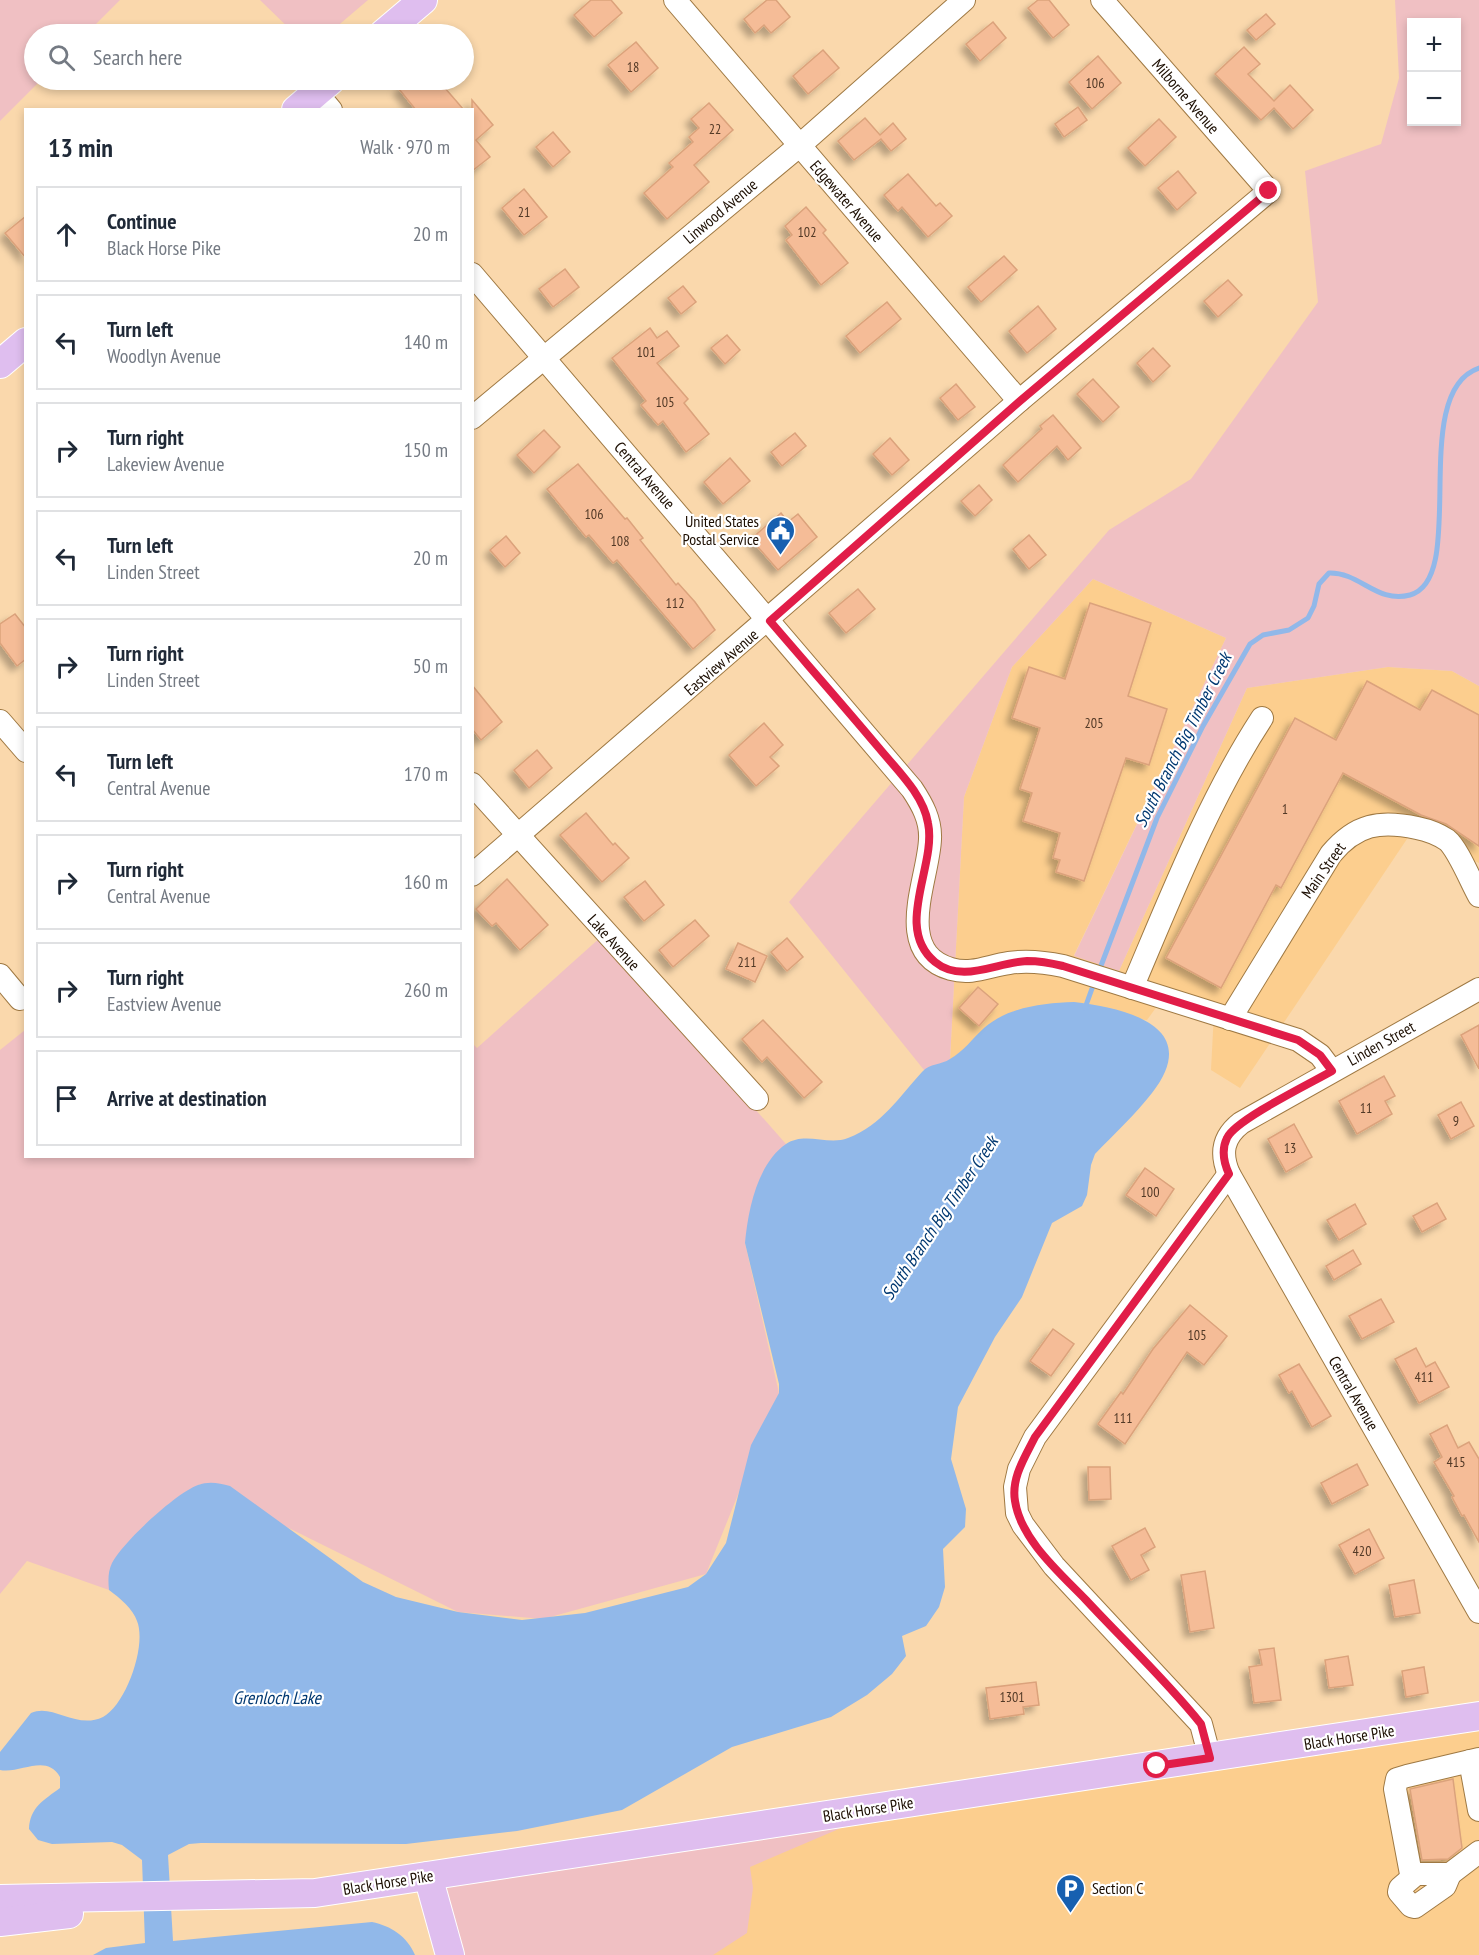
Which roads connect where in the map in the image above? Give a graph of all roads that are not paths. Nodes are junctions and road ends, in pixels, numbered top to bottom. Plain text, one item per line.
1 (423, 0) edge
2 (675, 0) edge
3 (964, 0) edge
4 (1102, 0) edge
5 (395, 24) edge
6 (799, 146) junction
7 (1269, 191) joint
8 (474, 276) edge
9 (24, 344) edge
10 (544, 358) junction
11 (0, 364) edge
12 (1020, 401) junction
13 (474, 416) edge
14 (770, 621) junction
15 (1262, 718) dead end
16 (0, 721) edge
17 (24, 750) edge
18 (474, 786) edge
19 (518, 837) junction
20 (474, 873) edge
21 (1479, 896) edge
22 (0, 975) edge
23 (1132, 988) junction
24 (1479, 989) edge
25 (20, 999) dead end
26 (1230, 1019) junction
27 (1332, 1071) junction
28 (757, 1099) dead end
29 (1229, 1174) junction
30 (1479, 1612) edge
31 (1479, 1716) edge
32 (1210, 1758) junction
33 (1472, 1760) edge
34 (1479, 1810) edge
35 (1479, 1852) edge
36 (1450, 1874) junction
37 (428, 1876) junction
38 (1414, 1876) junction
39 (0, 1899) edge
40 (61, 1907) junction
41 (0, 1922) edge
42 (450, 1955) edge

1 - 5 main road
2 - 6 street, Edgewater Avenue
3 - 6 street, Linwood Avenue
4 - 7 street, Milborne Avenue
6 - 10 street, Linwood Avenue
6 - 12 street, Edgewater Avenue
7 - 12 street, Eastview Avenue
8 - 10 street, Central Avenue
9 - 11 main road
10 - 13 street, Linwood Avenue
10 - 14 street, Central Avenue
12 - 14 street, Eastview Avenue
14 - 19 street, Eastview Avenue
14 - 23 street, Central Avenue
15 - 23 street
16 - 17 street
18 - 19 street, Lake Avenue
19 - 20 street, Eastview Avenue
19 - 28 street, Lake Avenue
21 - 26 street, Main Street
22 - 25 street
23 - 26 street, Central Avenue
24 - 27 street, Linden Street
26 - 27 street, Central Avenue
27 - 29 street, Linden Street
29 - 30 street, Central Avenue
29 - 32 street
31 - 32 main road, Black Horse Pike
32 - 37 main road, Black Horse Pike
33 - 34 street
33 - 38 street
35 - 36 street
36 - 38 street
36 - 38 street
37 - 40 main road, Black Horse Pike
37 - 42 main road
39 - 40 main road, Black Horse Pike
40 - 41 main road, Black Horse Pike

